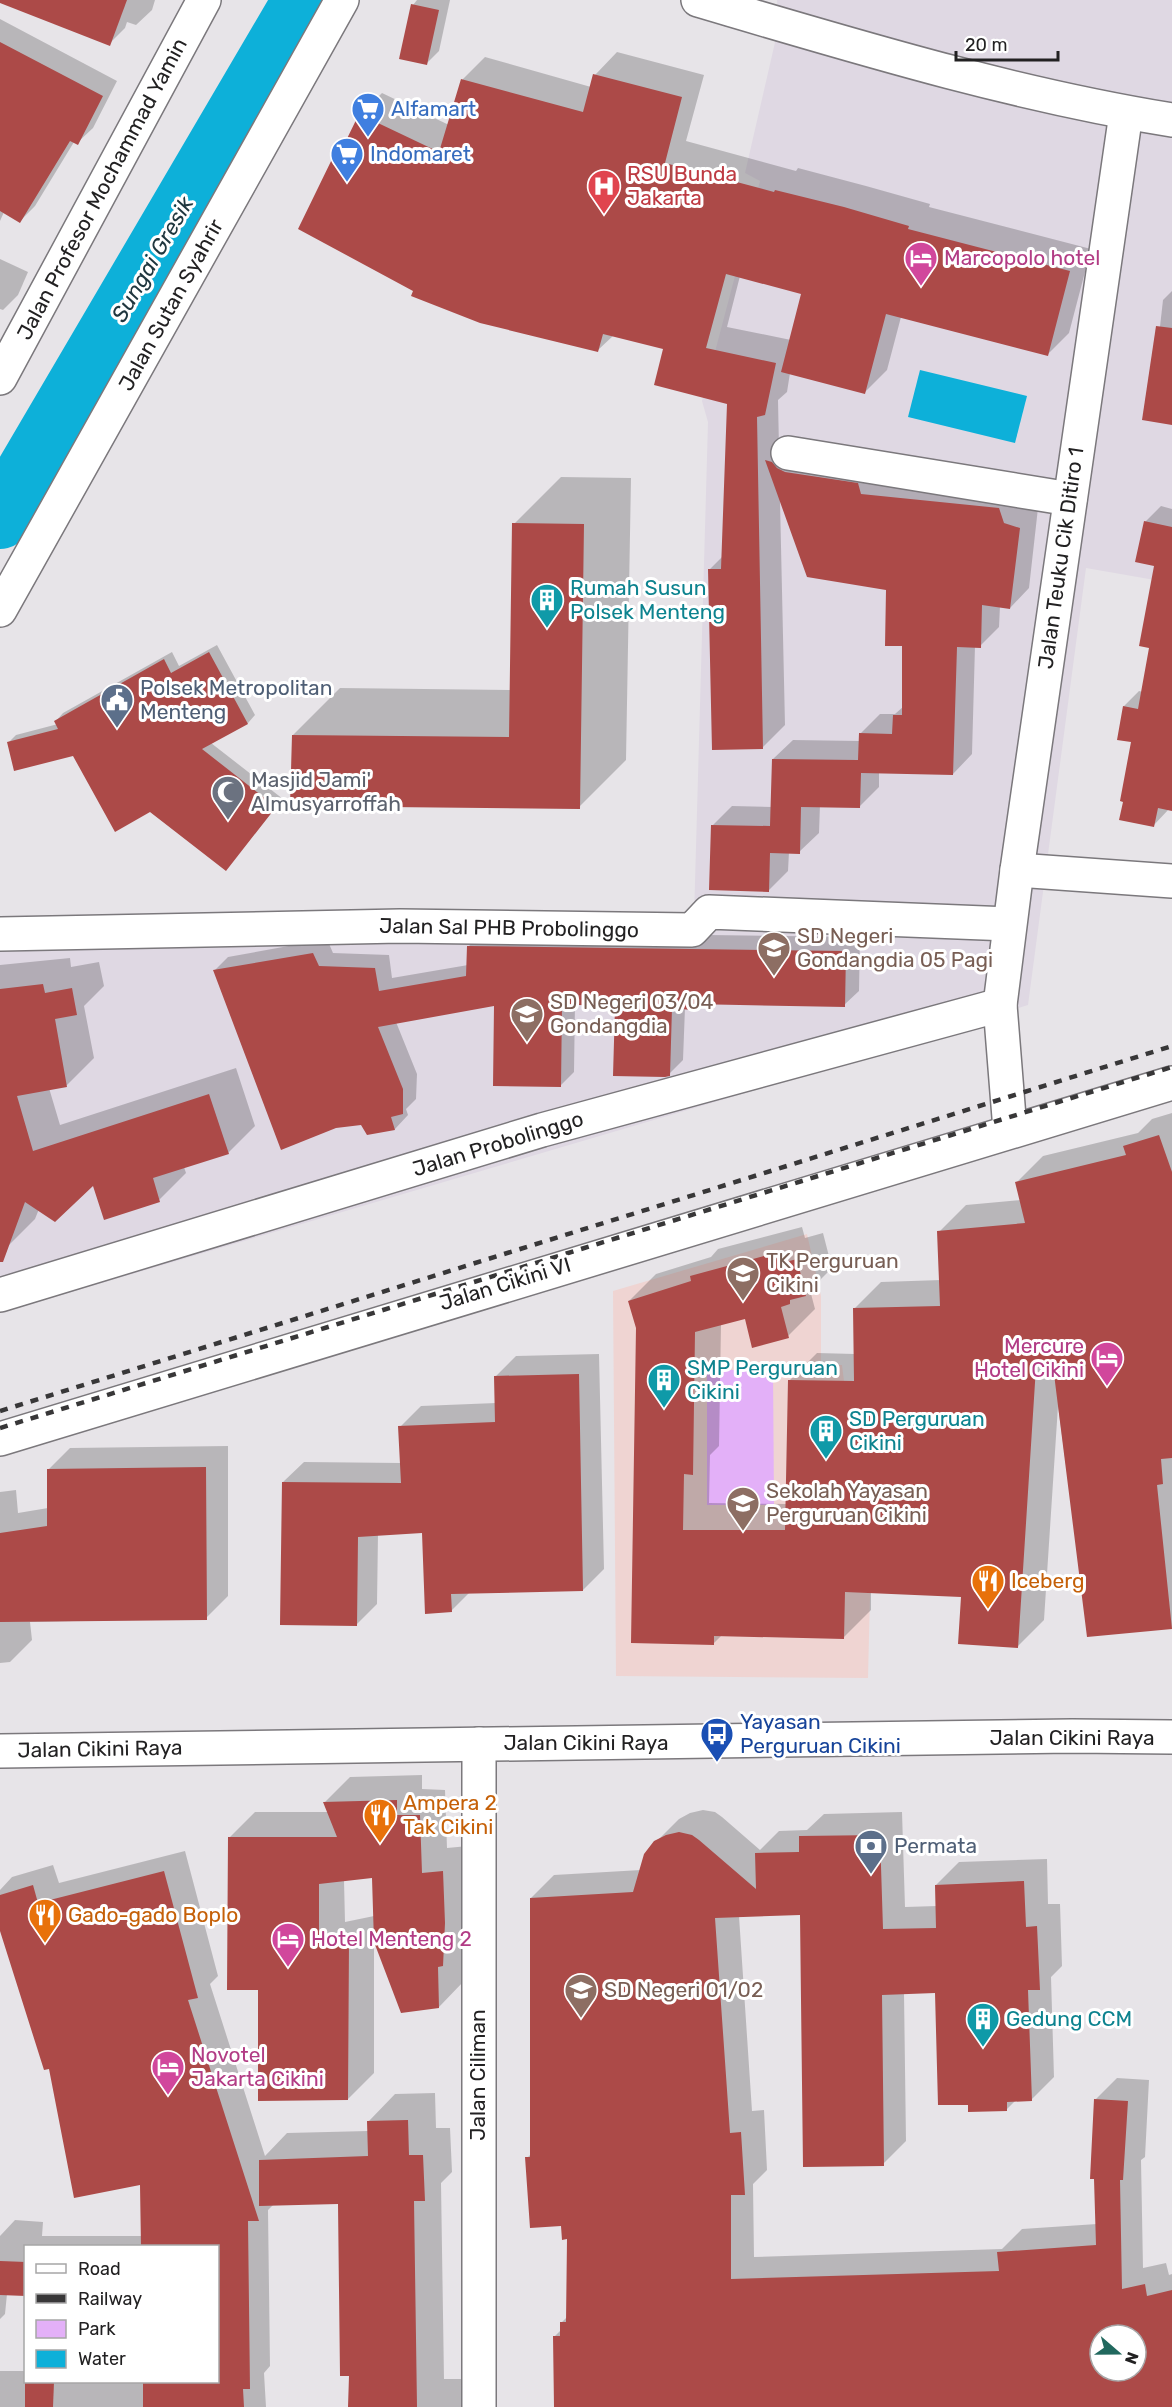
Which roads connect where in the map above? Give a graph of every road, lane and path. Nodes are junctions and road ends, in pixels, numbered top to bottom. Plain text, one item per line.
1 (204, 0) edge
2 (342, 0) edge
3 (698, 0) edge
4 (1126, 112) junction
5 (1172, 120) edge
6 (0, 378) edge
7 (788, 453) dead end
8 (1070, 499) junction
9 (0, 610) edge
10 (1017, 870) junction
11 (1172, 881) edge
12 (1009, 924) junction
13 (0, 934) edge
14 (1000, 1005) junction
15 (1172, 1083) edge
16 (1010, 1130) junction
17 (0, 1295) edge
18 (0, 1438) edge
19 (1172, 1737) edge
20 (479, 1744) junction
21 (0, 1751) edge
22 (479, 2407) edge

1 - 6 street, Jalan Profesor Mochammad Yamin
2 - 9 street, Jalan Sutan Syahrir
3 - 4 street
4 - 5 street
4 - 8 street, Jalan Teuku Cik Ditiro 1
7 - 8 street
8 - 10 street, Jalan Teuku Cik Ditiro 1
10 - 11 street
10 - 12 street, Jalan Teuku Cik Ditiro 1
12 - 13 street, Jalan Sal PHB Probolinggo
12 - 14 street, Jalan Teuku Cik Ditiro 1
14 - 16 street
14 - 17 street, Jalan Probolinggo
15 - 16 street, Jalan Cikini VI
16 - 18 street, Jalan Cikini VI
19 - 20 street, Jalan Cikini Raya
20 - 21 street, Jalan Cikini Raya
20 - 22 street, Jalan Ciliman

